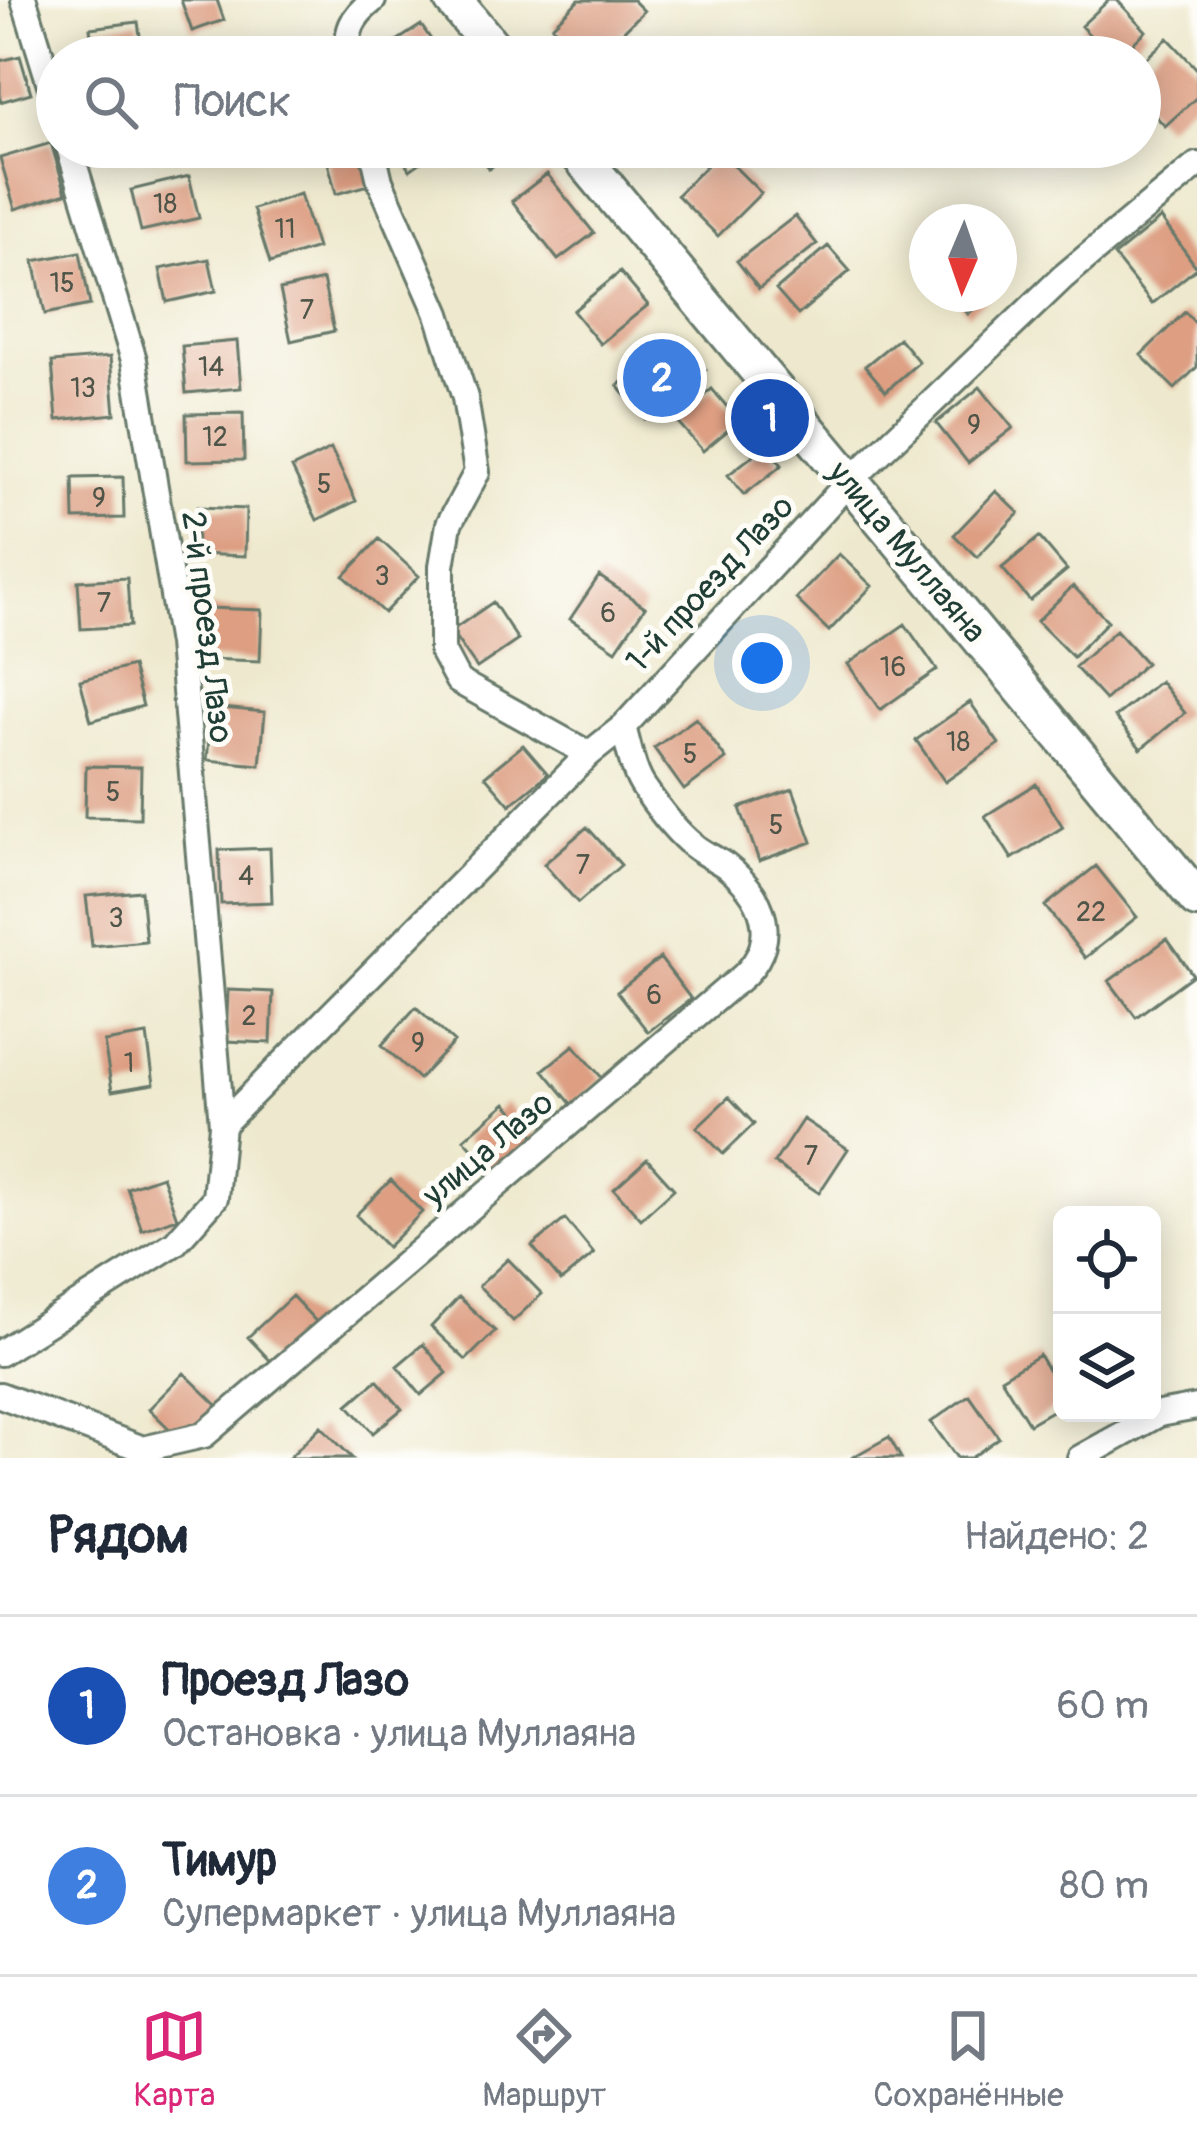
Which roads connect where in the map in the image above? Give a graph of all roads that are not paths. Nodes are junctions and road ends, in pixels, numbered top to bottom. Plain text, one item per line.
1 (24, 0) edge
2 (373, 0) edge
3 (453, 0) edge
4 (349, 36) edge
5 (483, 36) edge
6 (36, 39) edge
7 (1197, 165) edge
8 (75, 168) edge
9 (377, 168) edge
10 (590, 168) edge
11 (848, 483) junction
12 (623, 728) junction
13 (589, 754) junction
14 (1197, 899) edge
15 (222, 1125) junction
16 (0, 1353) edge
17 (0, 1396) edge
18 (1197, 1407) edge
19 (1080, 1458) edge

1 - 6 street
2 - 4 street
3 - 5 main road
7 - 11 street, 1-й проезд Лазо
8 - 15 street, 2-й проезд Лазо
9 - 13 street
10 - 11 main road, улица Муллаяна
11 - 12 street, 1-й проезд Лазо
11 - 14 main road, улица Муллаяна
12 - 13 street, 1-й проезд Лазо
12 - 17 street, улица Лазо
13 - 15 street, 1-й проезд Лазо
15 - 16 street, 2-й проезд Лазо
18 - 19 street

